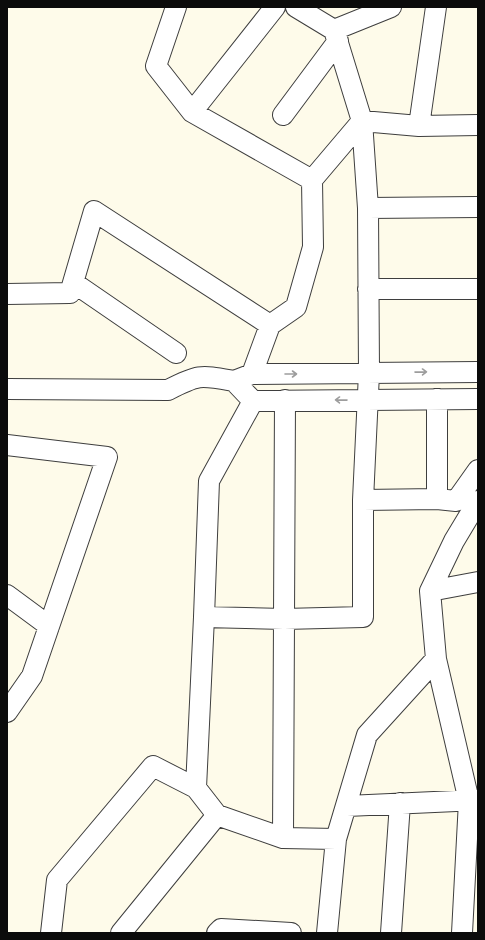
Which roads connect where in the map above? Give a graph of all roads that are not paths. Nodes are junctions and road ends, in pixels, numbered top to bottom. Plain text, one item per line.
1 (176, 7) edge
2 (275, 7) edge
3 (296, 7) edge
4 (391, 7) edge
5 (436, 7) edge
6 (336, 36) junction
7 (192, 112) junction
8 (283, 115) dead end
9 (362, 121) junction
10 (478, 125) edge
11 (420, 126) junction
12 (312, 180) junction
13 (478, 207) edge
14 (368, 208) junction
15 (74, 282) junction
16 (368, 289) junction
17 (478, 289) edge
18 (7, 294) edge
19 (270, 325) junction
20 (176, 353) dead end
21 (478, 372) edge
22 (369, 373) junction
23 (243, 378) junction
24 (7, 389) edge
25 (437, 399) junction
26 (478, 399) edge
27 (285, 400) junction
28 (253, 401) junction
29 (367, 401) junction
30 (7, 445) edge
31 (478, 470) edge
32 (437, 499) junction
33 (363, 500) junction
34 (478, 500) edge
35 (470, 523) edge
36 (478, 582) edge
37 (430, 592) junction
38 (7, 595) edge
39 (204, 617) junction
40 (284, 619) junction
41 (49, 626) junction
42 (436, 659) junction
43 (7, 712) edge
44 (196, 788) junction
45 (474, 800) edge
46 (400, 803) junction
47 (347, 806) junction
48 (217, 815) junction
49 (283, 838) junction
50 (336, 839) junction
51 (51, 933) edge
52 (121, 933) edge
53 (217, 933) edge
54 (291, 933) edge
55 (327, 933) edge
56 (391, 933) edge
57 (462, 933) edge

1 - 7 street
2 - 7 street
3 - 6 street
4 - 6 street
5 - 11 street
6 - 8 street
6 - 9 street
7 - 12 street
9 - 11 street
9 - 12 street
9 - 14 street
10 - 11 street
12 - 19 street
13 - 14 street
14 - 16 street
15 - 18 street
15 - 19 street
15 - 20 street
16 - 17 street
16 - 22 street
19 - 23 street
22 -> 21 street
23 -> 22 street
22 - 29 street
23 - 24 street
23 - 28 street
25 - 26 street
25 - 29 street
25 - 32 street
27 - 28 street
29 -> 27 street
27 - 40 street
28 - 39 street
29 - 33 street
30 - 41 street
31 - 32 street
32 - 33 street
33 - 40 street
34 - 35 street
35 - 37 street
36 - 37 street
37 - 42 street
38 - 41 street
39 - 40 street
39 - 44 street
40 - 49 street
41 - 43 street
42 - 45 street
42 - 47 street
44 - 48 street
44 - 51 street
45 - 46 street
45 - 57 street
46 - 47 street
46 - 56 street
47 - 50 street
48 - 49 street
48 - 52 street
49 - 50 street
50 - 55 street
53 - 54 street

